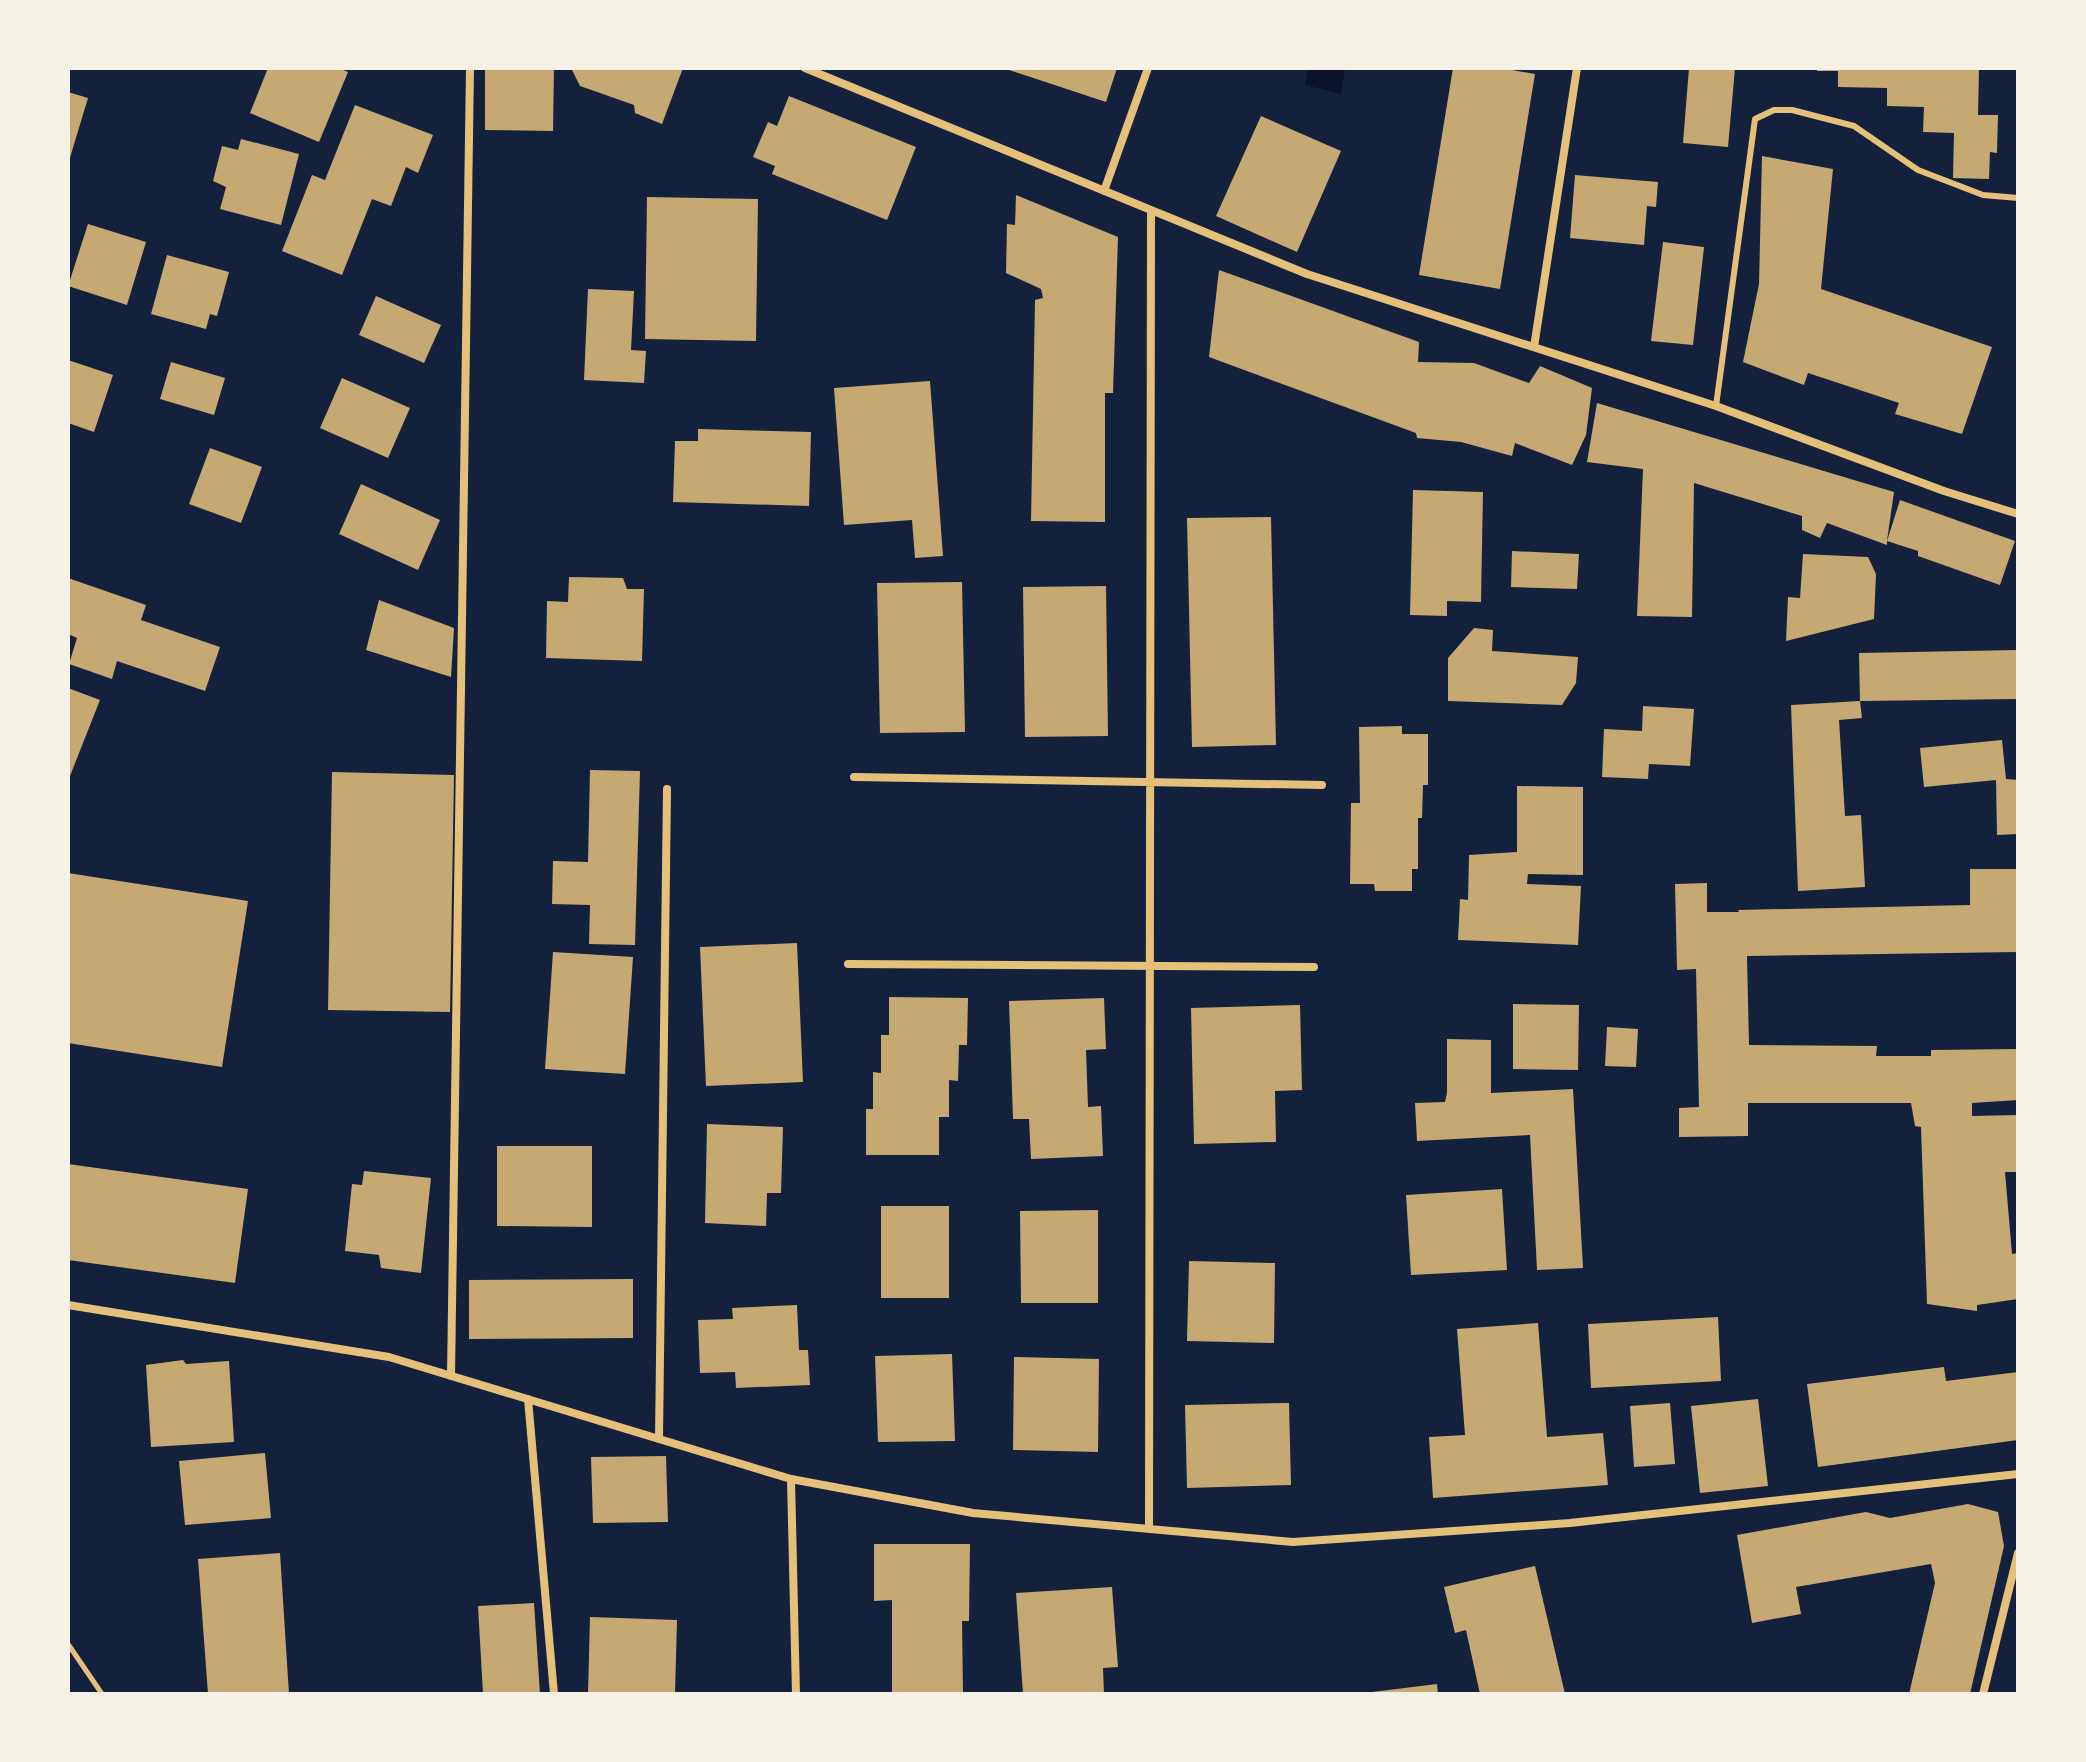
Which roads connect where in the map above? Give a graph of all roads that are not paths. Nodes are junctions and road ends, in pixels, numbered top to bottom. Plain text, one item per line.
1 (470, 68) edge
2 (805, 68) edge
3 (1148, 68) edge
4 (1577, 68) edge
5 (1104, 191) junction
6 (2018, 198) edge
7 (1151, 211) junction
8 (1534, 347) junction
9 (1716, 406) junction
10 (2018, 514) edge
11 (854, 777) dead end
12 (1149, 781) junction
13 (1322, 785) dead end
14 (667, 789) dead end
15 (848, 964) dead end
16 (1149, 966) junction
17 (1314, 967) dead end
18 (68, 1305) edge
19 (451, 1376) junction
20 (528, 1399) junction
21 (659, 1439) junction
22 (2018, 1474) edge
23 (791, 1479) junction
24 (1149, 1529) junction
25 (2018, 1553) edge
26 (554, 1694) edge
27 (796, 1694) edge
28 (1983, 1694) edge

1 - 19 street
2 - 5 street
3 - 5 street
4 - 8 street
5 - 7 street
6 - 9 lane
7 - 8 street
7 - 12 street
8 - 9 street
9 - 10 street
11 - 12 street
12 - 13 street
12 - 16 street
14 - 21 street
15 - 16 street
16 - 17 street
16 - 24 street
18 - 19 street
19 - 20 street
20 - 21 street
20 - 26 street
21 - 23 street
22 - 24 street
23 - 24 street
23 - 27 street
25 - 28 street

